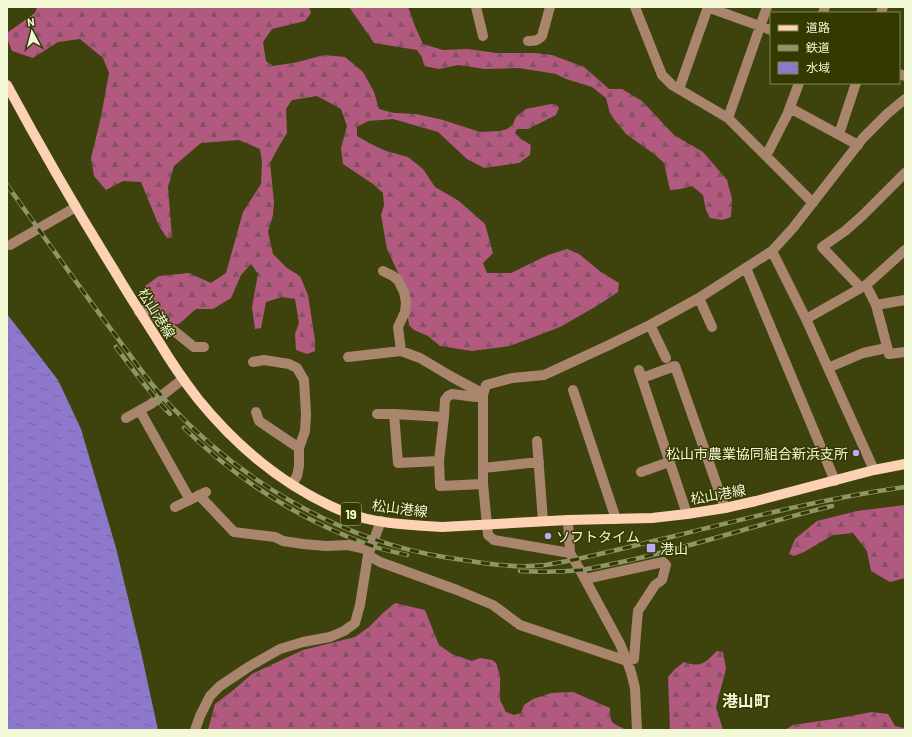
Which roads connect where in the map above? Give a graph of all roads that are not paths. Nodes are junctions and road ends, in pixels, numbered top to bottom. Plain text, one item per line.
1 (476, 7) edge
2 (550, 7) edge
3 (635, 7) edge
4 (707, 7) edge
5 (767, 7) edge
6 (760, 26) junction
7 (770, 30) edge
8 (483, 36) dead end
9 (528, 41) dead end
10 (799, 84) edge
11 (856, 84) edge
12 (7, 85) edge
13 (679, 89) junction
14 (905, 99) edge
15 (790, 108) junction
16 (728, 118) junction
17 (839, 134) junction
18 (858, 145) junction
19 (766, 156) junction
20 (905, 173) edge
21 (813, 203) junction
22 (76, 207) junction
23 (10, 245) dead end
24 (905, 250) edge
25 (772, 251) junction
26 (746, 268) junction
27 (383, 271) dead end
28 (863, 286) junction
29 (699, 298) junction
30 (905, 300) edge
31 (876, 305) junction
32 (139, 312) junction
33 (806, 319) junction
34 (650, 325) junction
35 (712, 327) dead end
36 (204, 347) dead end
37 (887, 348) junction
38 (401, 351) junction
39 (905, 352) edge
40 (348, 357) dead end
41 (666, 358) dead end
42 (253, 362) dead end
43 (828, 368) junction
44 (183, 379) junction
45 (573, 390) dead end
46 (483, 395) junction
47 (140, 411) junction
48 (256, 412) dead end
49 (377, 414) dead end
50 (394, 414) junction
51 (444, 417) junction
52 (126, 418) dead end
53 (537, 441) dead end
54 (299, 448) junction
55 (438, 461) junction
56 (539, 462) junction
57 (669, 462) junction
58 (905, 464) edge
59 (483, 468) junction
60 (874, 470) junction
61 (641, 472) dead end
62 (834, 481) junction
63 (292, 484) junction
64 (483, 484) junction
65 (198, 496) junction
66 (175, 507) dead end
67 (725, 508) junction
68 (686, 514) junction
69 (616, 519) junction
70 (568, 520) junction
71 (381, 521) junction
72 (543, 521) junction
73 (486, 524) junction
74 (369, 553) junction
75 (570, 553) junction
76 (585, 579) junction
77 (627, 661) junction
78 (195, 730) edge
79 (637, 730) edge

1 - 8 street
2 - 9 street
3 - 13 street
4 - 6 street
4 - 13 street
5 - 6 street
6 - 7 street
6 - 16 street
10 - 15 street
11 - 17 street
12 - 22 main road, 松山港線 / 19
13 - 16 street
14 - 18 street
15 - 17 street
15 - 19 street
16 - 19 street
17 - 18 street
18 - 21 street
19 - 21 street
20 - 28 street
21 - 25 street
22 - 23 street
22 - 32 main road, 松山港線 / 19
24 - 28 street
25 - 26 street
25 - 33 street
26 - 29 street
26 - 62 street
27 - 38 street
28 - 31 street
28 - 33 street
29 - 34 street
29 - 35 street
30 - 31 street
31 - 37 street
32 - 36 street
32 - 44 main road, 松山港線 / 19
33 - 43 street
34 - 41 street
34 - 46 street
37 - 39 street
37 - 43 street
38 - 40 street
38 - 46 street
42 - 54 street
43 - 60 street
44 - 47 street
44 - 63 main road, 松山港線 / 19
45 - 69 street
46 - 51 street
46 - 59 street
47 - 52 street
47 - 65 street
48 - 54 street
49 - 50 street
50 - 51 street
50 - 55 street
51 - 55 street
53 - 56 street
54 - 63 street
55 - 64 street
56 - 59 street
56 - 72 street
57 - 61 street
57 - 67 street
57 - 68 street
58 - 60 main road, 松山港線 / 19
59 - 64 street
60 - 62 main road, 松山港線 / 19
62 - 67 main road, 松山港線 / 19
63 - 71 main road, 松山港線 / 19
64 - 73 street
65 - 66 street
65 - 74 street
67 - 68 main road, 松山港線 / 19
68 - 69 main road, 松山港線 / 19
69 - 70 main road, 松山港線 / 19
70 - 72 main road, 松山港線 / 19
70 - 75 street
71 - 73 main road, 松山港線 / 19
71 - 74 street
72 - 73 main road, 松山港線 / 19
73 - 75 street
74 - 77 street
74 - 78 street
75 - 76 street
76 - 77 street
76 - 77 street
77 - 79 street

